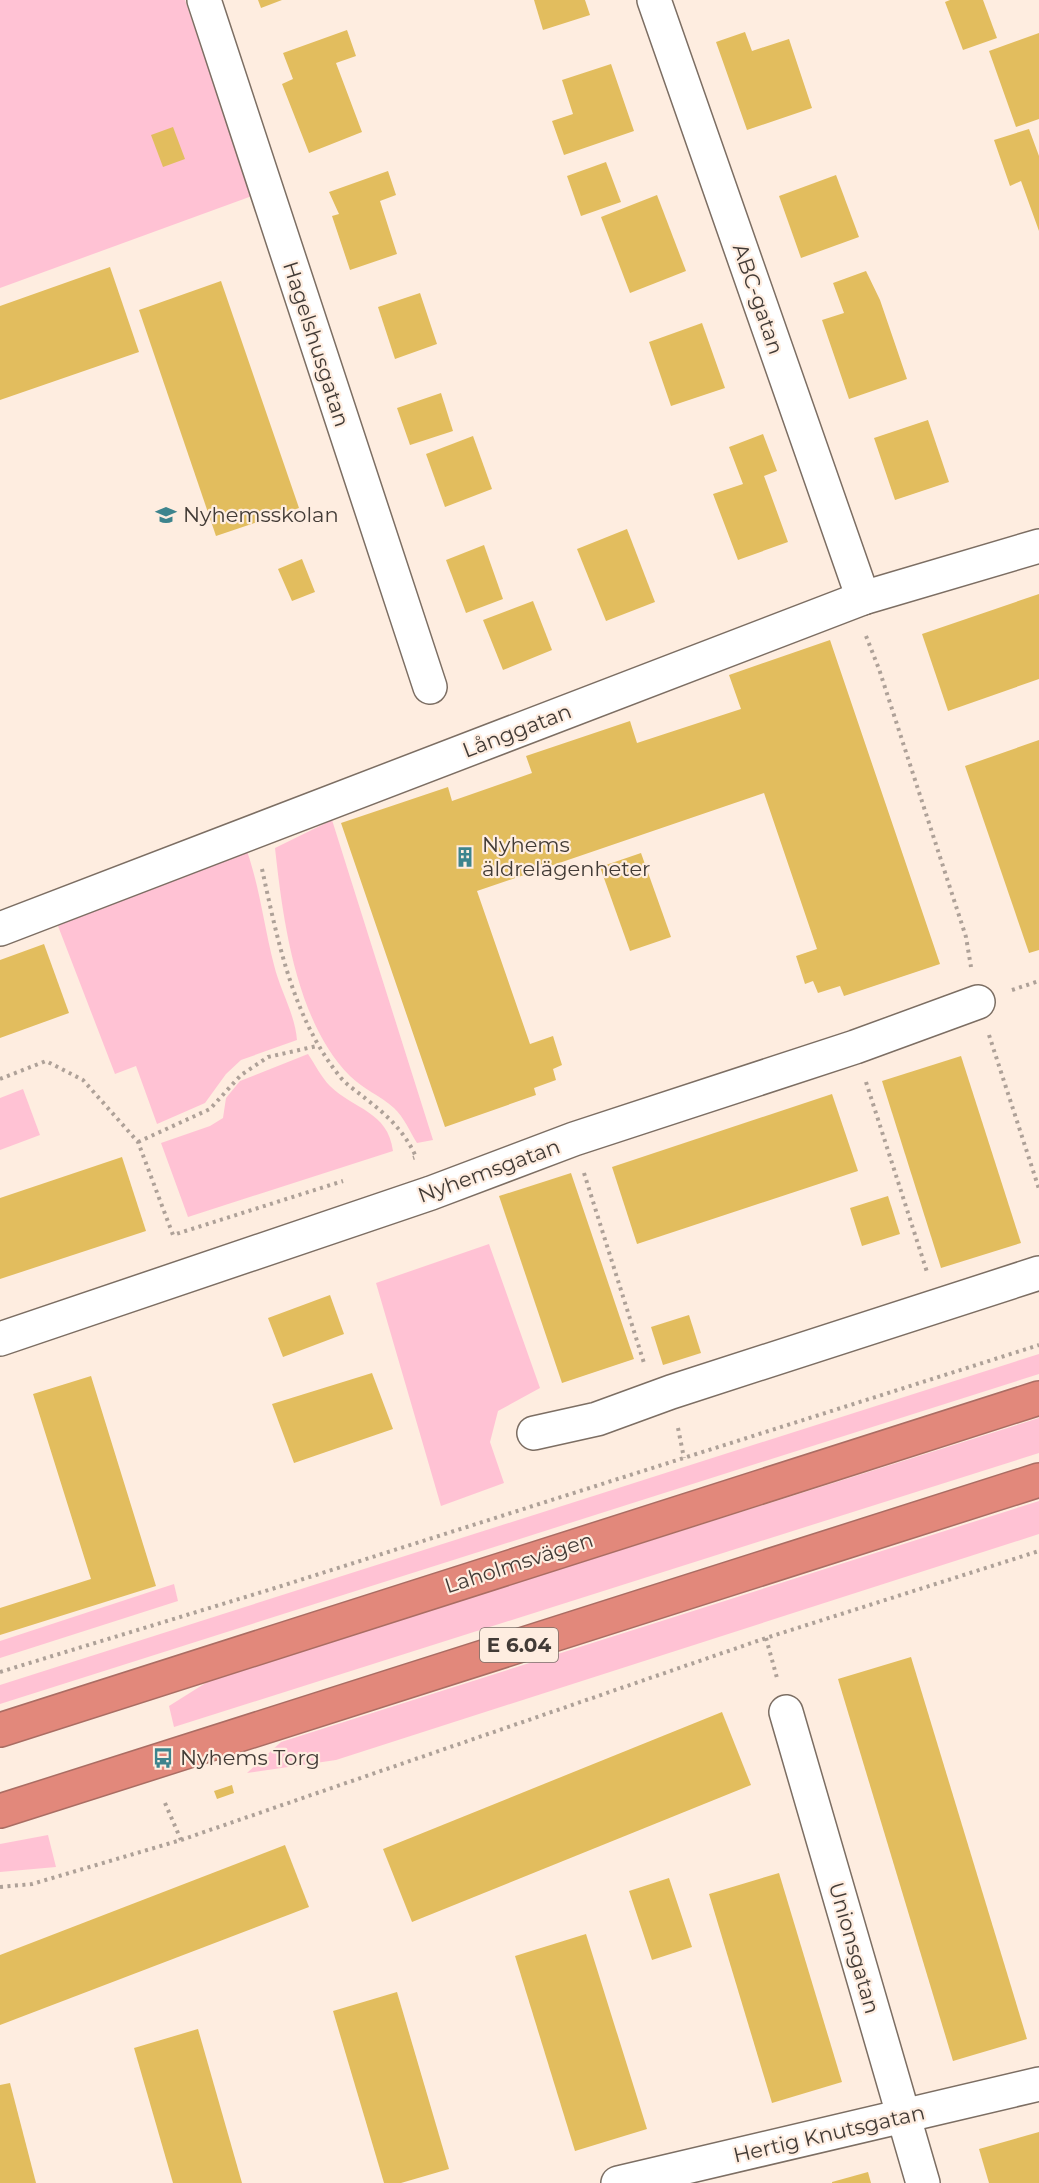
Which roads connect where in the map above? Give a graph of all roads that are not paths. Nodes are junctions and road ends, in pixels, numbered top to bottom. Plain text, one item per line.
1 (204, 0) edge
2 (654, 0) edge
3 (1039, 546) edge
4 (863, 598) junction
5 (430, 687) dead end
6 (0, 929) edge
7 (978, 1002) road end
8 (1039, 1273) edge
9 (0, 1339) edge
10 (1039, 1398) edge
11 (534, 1433) dead end
12 (1039, 1480) edge
13 (786, 1712) dead end
14 (0, 1730) edge
15 (0, 1811) edge
16 (1039, 2084) edge
17 (903, 2116) junction
18 (618, 2183) edge
19 (923, 2183) edge

1 - 5 street, Hagelshusgatan
2 - 4 street, ABC-gatan
3 - 4 street, Långgatan
4 - 6 street, Långgatan
7 - 9 street, Nyhemsgatan
8 - 11 street
10 - 14 highway, Laholmsvägen
12 - 15 highway, E 6.04
13 - 17 street, Unionsgatan
16 - 17 street, Hertig Knutsgatan
17 - 18 street, Hertig Knutsgatan
17 - 19 street, Unionsgatan

